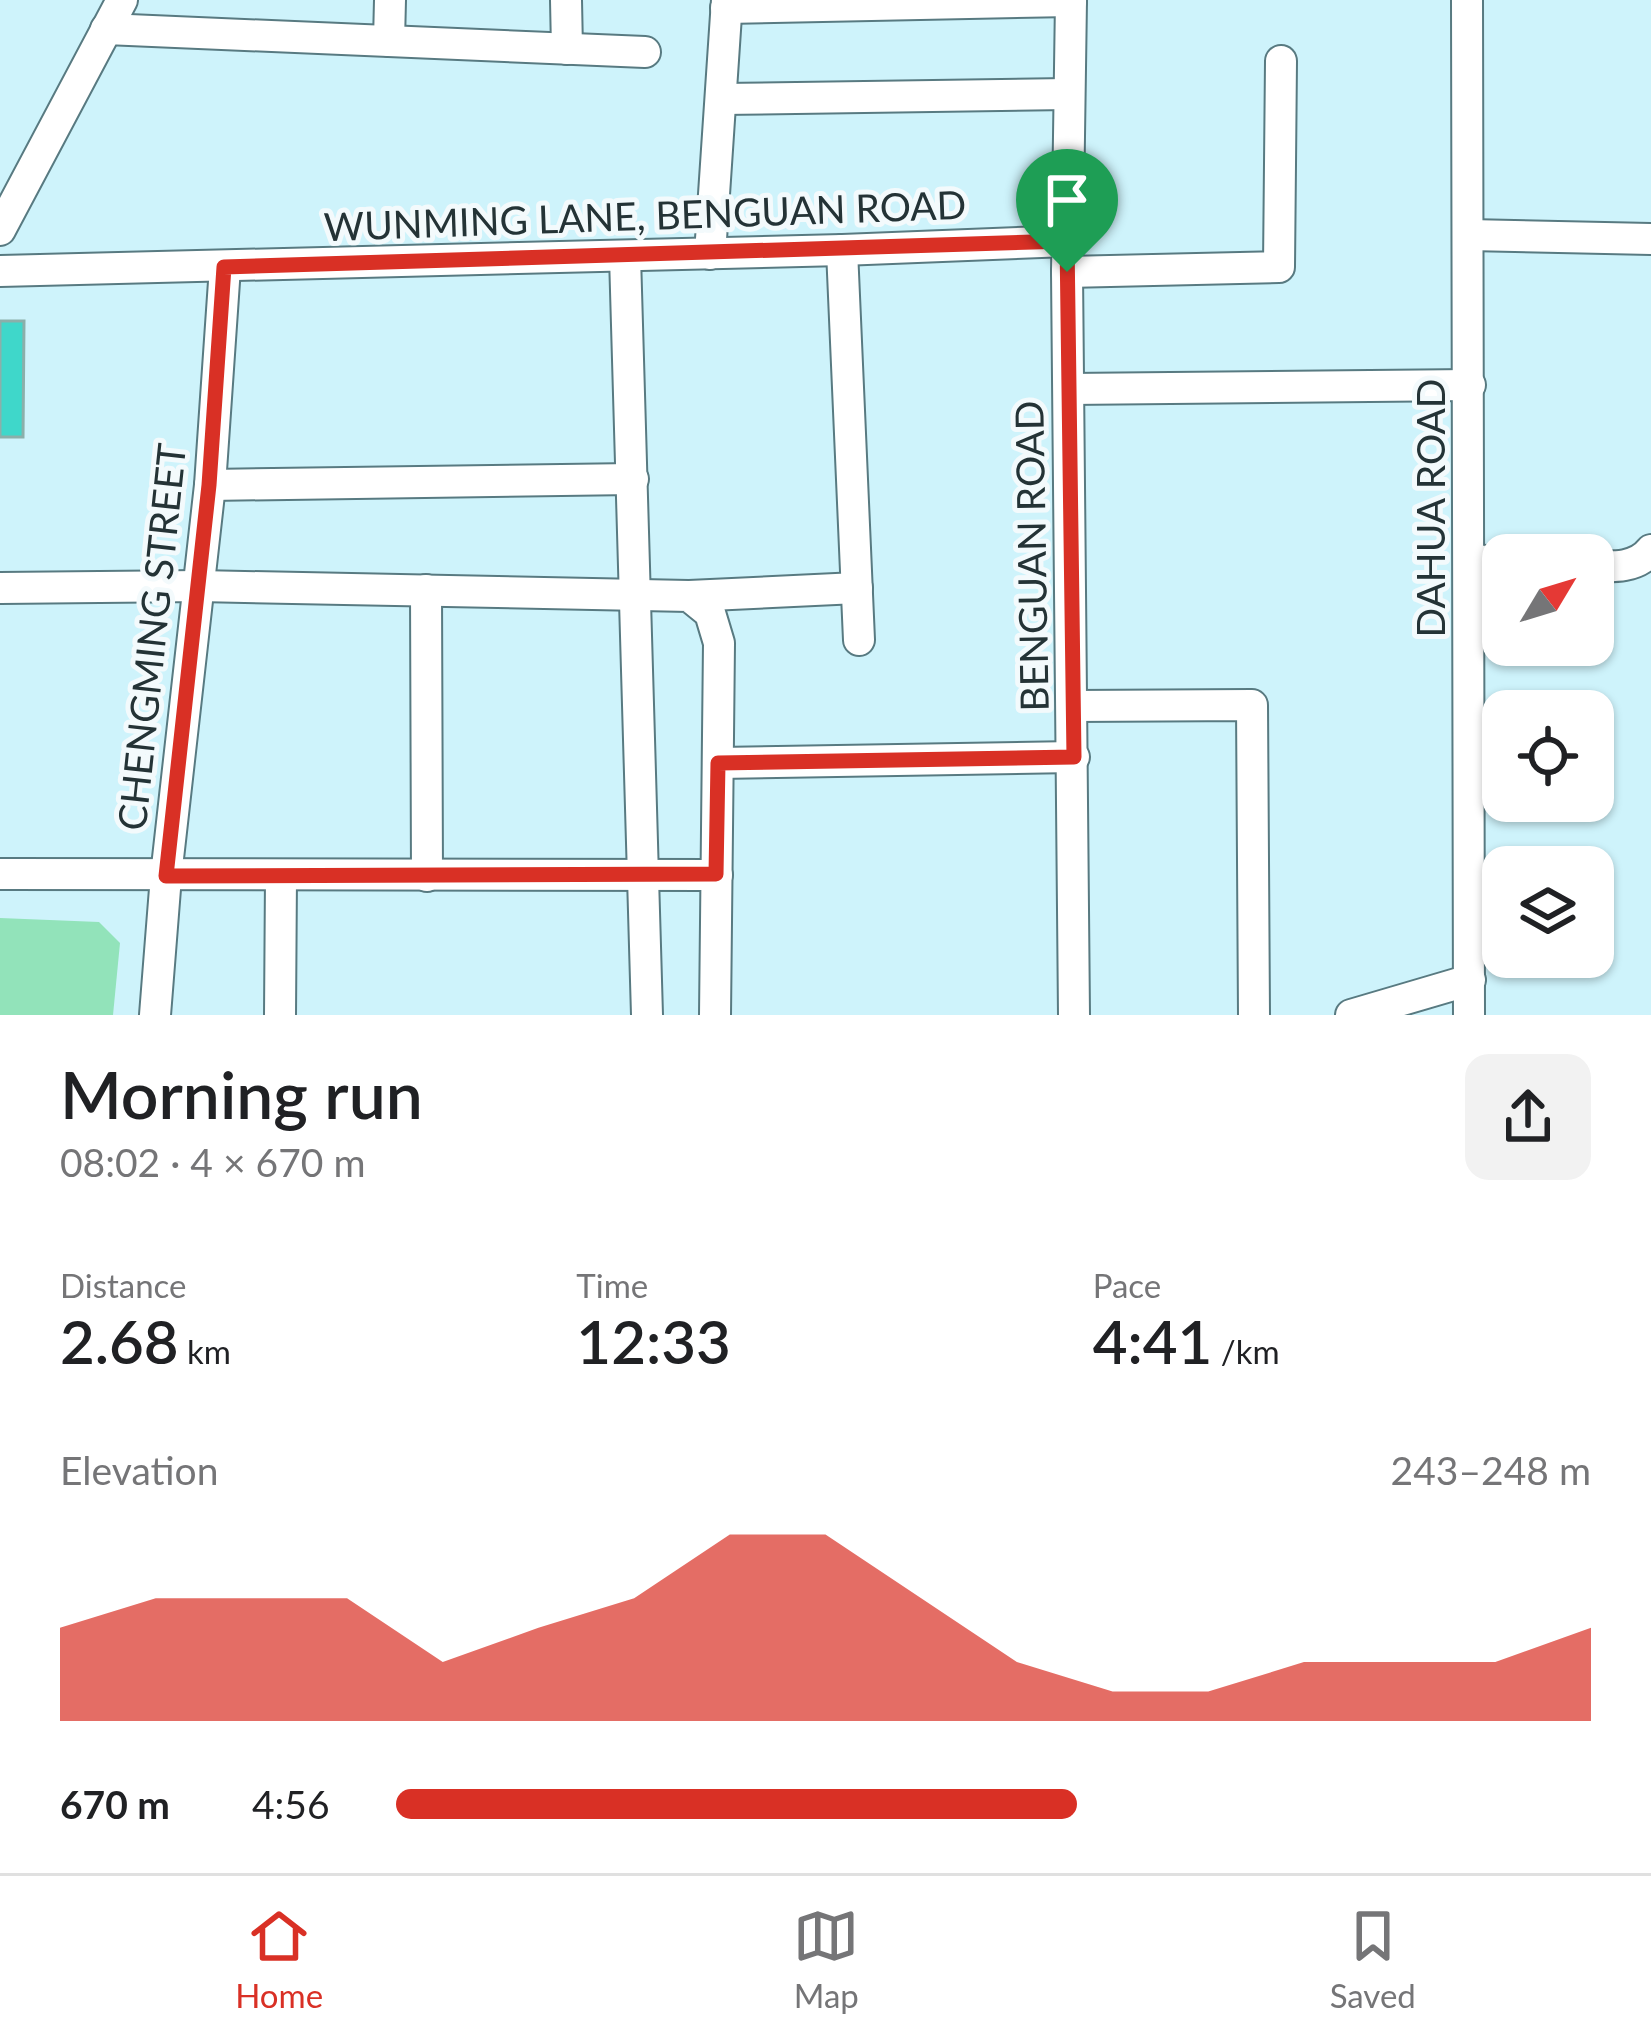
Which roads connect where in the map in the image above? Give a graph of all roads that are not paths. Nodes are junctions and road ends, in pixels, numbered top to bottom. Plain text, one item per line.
1 (122, 0) edge
2 (390, 0) edge
3 (566, 0) edge
4 (1467, 0) edge
5 (1071, 1) edge
6 (727, 4) edge
7 (106, 28) junction
8 (389, 41) junction
9 (567, 49) junction
10 (645, 52) dead end
11 (1281, 61) dead end
12 (1068, 94) junction
13 (721, 99) junction
14 (0, 230) edge
15 (1469, 236) junction
16 (1651, 239) edge
17 (1067, 241) junction
18 (842, 250) junction
19 (710, 254) junction
20 (625, 256) junction
21 (224, 267) junction
22 (0, 271) edge
23 (1067, 272) junction
24 (1470, 386) junction
25 (1069, 389) junction
26 (633, 479) junction
27 (209, 485) junction
28 (1651, 550) edge
29 (1470, 560) junction
30 (1482, 561) edge
31 (1614, 568) edge
32 (199, 586) junction
33 (0, 588) edge
34 (857, 589) junction
35 (426, 590) junction
36 (636, 595) junction
37 (689, 596) junction
38 (859, 640) dead end
39 (1073, 706) junction
40 (1074, 757) junction
41 (718, 763) junction
42 (0, 874) edge
43 (716, 874) junction
44 (166, 876) junction
45 (281, 876) junction
46 (427, 876) junction
47 (642, 876) junction
48 (1470, 980) junction
49 (155, 1015) edge
50 (280, 1015) edge
51 (647, 1015) edge
52 (715, 1015) edge
53 (1074, 1015) edge
54 (1254, 1015) edge
55 (1351, 1015) edge
56 (1469, 1015) edge

1 - 7 street
2 - 8 street
3 - 9 street
4 - 15 street, DAHUA ROAD
5 - 6 street
5 - 12 street, BENGUAN ROAD
6 - 13 street
7 - 8 street
7 - 14 street
8 - 9 street
9 - 10 street
11 - 23 street
12 - 13 street
12 - 17 street, BENGUAN ROAD
13 - 19 street
15 - 16 street
15 - 24 street, DAHUA ROAD
17 - 18 street, WUNMING LANE, BENGUAN ROAD
17 - 23 street, BENGUAN ROAD
18 - 19 street, WUNMING LANE, BENGUAN ROAD
18 - 34 street
19 - 20 street, WUNMING LANE, BENGUAN ROAD
20 - 21 street, WUNMING LANE, BENGUAN ROAD
20 - 26 street
21 - 22 street, WUNMING LANE, BENGUAN ROAD
21 - 27 street, CHENGMING STREET
23 - 25 street, BENGUAN ROAD
24 - 25 street
24 - 29 street, DAHUA ROAD
25 - 39 street, BENGUAN ROAD
26 - 27 street
26 - 36 street
27 - 32 street, CHENGMING STREET
28 - 31 street
29 - 30 street
29 - 48 street, DAHUA ROAD
32 - 33 street
32 - 35 street
32 - 44 street, CHENGMING STREET
34 - 37 street
34 - 38 street
35 - 36 street
35 - 46 street
36 - 37 street
36 - 47 street
37 - 41 street
39 - 40 street, BENGUAN ROAD
39 - 54 street
40 - 41 street
40 - 53 street, BENGUAN ROAD
41 - 43 street
42 - 44 street
43 - 47 street
43 - 52 street
44 - 45 street
44 - 49 street, CHENGMING STREET
45 - 46 street
45 - 50 street
46 - 47 street
47 - 51 street
48 - 55 street
48 - 56 street, DAHUA ROAD

